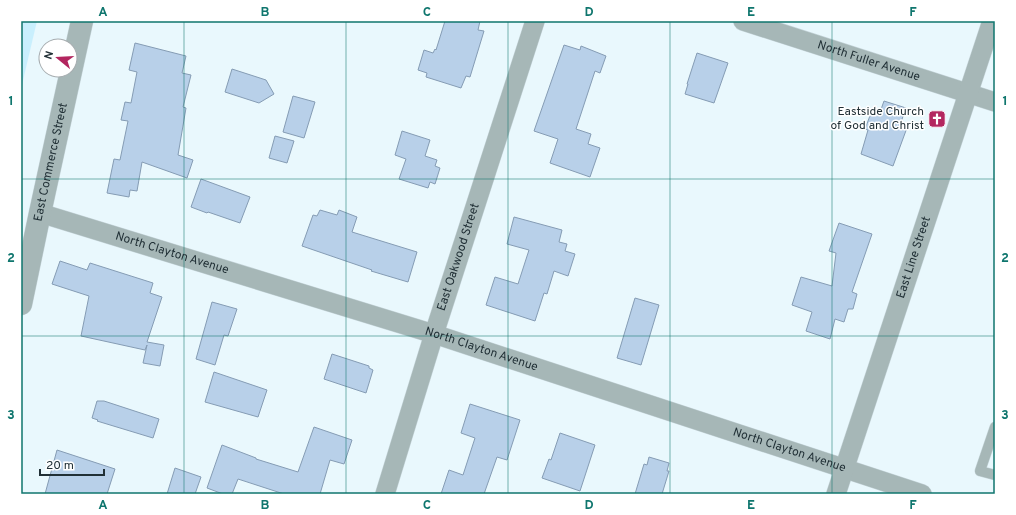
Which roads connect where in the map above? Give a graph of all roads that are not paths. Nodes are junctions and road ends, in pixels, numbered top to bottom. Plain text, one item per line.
1 (82, 21) edge
2 (535, 21) edge
3 (743, 21) edge
4 (992, 21) edge
5 (969, 93) junction
6 (995, 102) edge
7 (40, 213) junction
8 (25, 262) edge
9 (21, 304) edge
10 (434, 334) junction
11 (995, 427) edge
12 (844, 468) junction
13 (995, 475) edge
14 (385, 494) edge
15 (836, 494) edge
16 (922, 494) edge

1 - 7 street, East Commerce Street
2 - 10 street, East Oakwood Street
3 - 5 street, North Fuller Avenue
4 - 5 street, East Line Street
5 - 6 street, North Fuller Avenue
5 - 12 street, East Line Street
7 - 8 street, East Commerce Street
7 - 10 street, North Clayton Avenue
8 - 9 street, East Commerce Street
10 - 12 street, North Clayton Avenue
10 - 14 street, East Oakwood Street
11 - 13 lane
12 - 15 street, East Line Street
12 - 16 street, North Clayton Avenue

